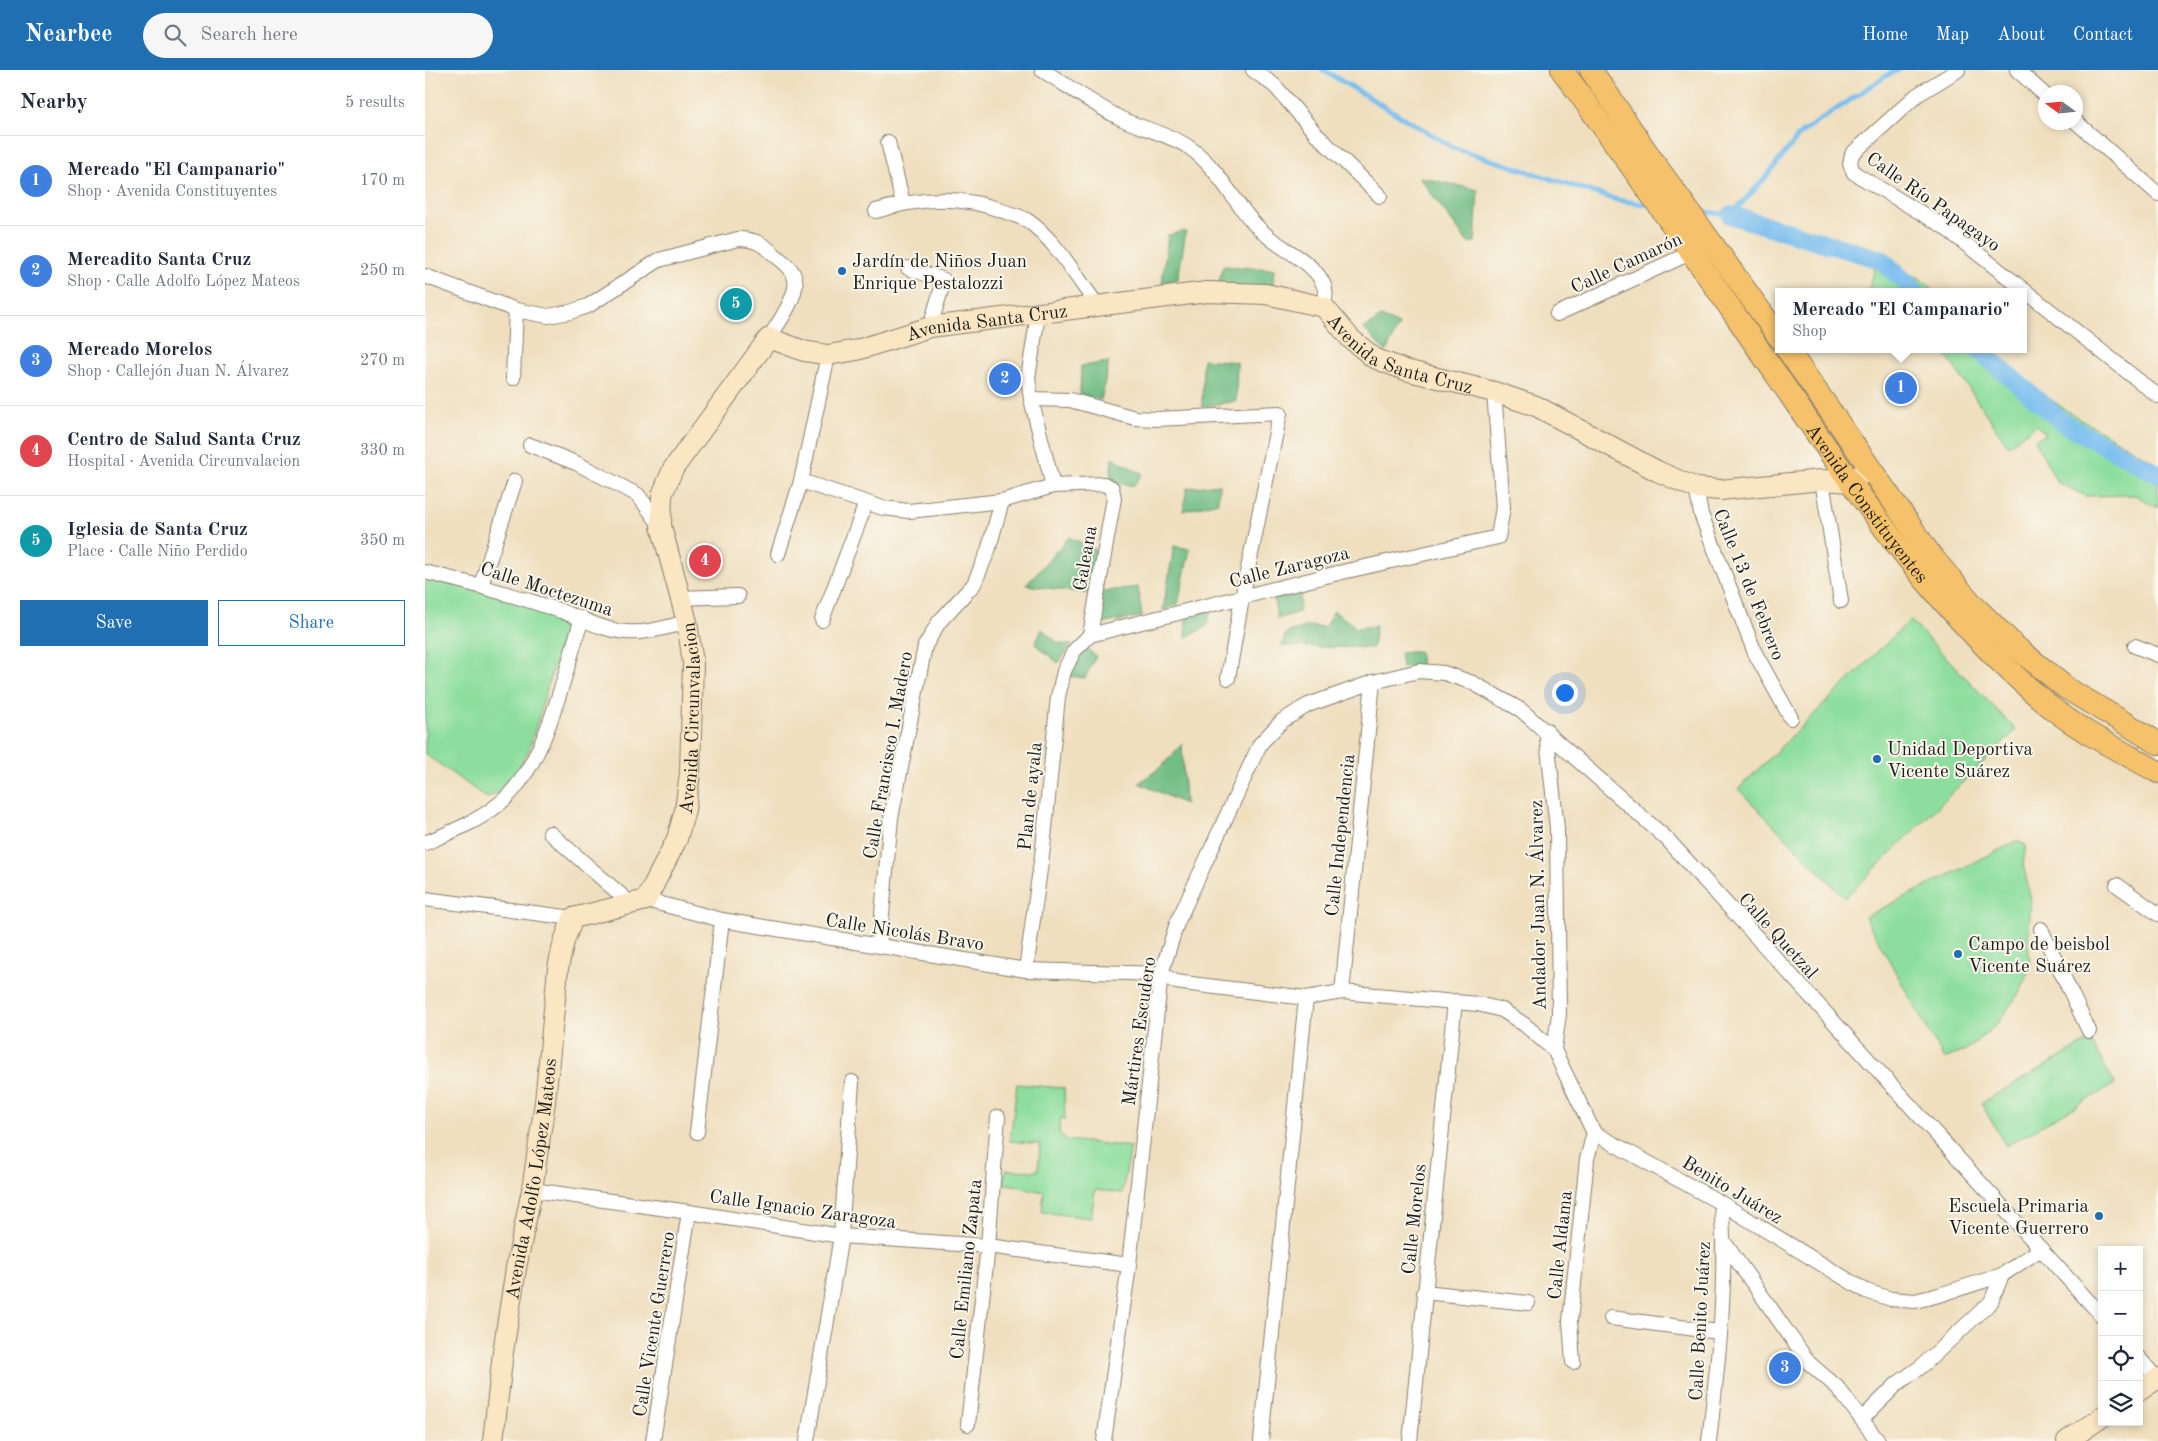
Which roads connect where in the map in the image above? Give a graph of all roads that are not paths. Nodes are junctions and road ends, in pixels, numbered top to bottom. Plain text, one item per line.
1 (1043, 70) edge
2 (1253, 70) edge
3 (1562, 70) edge
4 (1958, 70) edge
5 (2017, 70) edge
6 (1059, 72) edge
7 (1603, 75) edge
8 (2038, 89) edge
9 (1586, 102) junction
10 (2083, 128) edge
11 (888, 142) dead end
12 (1645, 170) junction
13 (2158, 194) edge
14 (1381, 196) dead end
15 (903, 203) junction
16 (875, 211) dead end
17 (1696, 240) junction
18 (908, 268) dead end
19 (425, 276) edge
20 (2021, 288) edge
21 (2027, 292) edge
22 (1098, 306) junction
23 (1324, 307) junction
24 (516, 310) junction
25 (1557, 314) dead end
26 (1037, 315) junction
27 (930, 327) junction
28 (1775, 332) edge
29 (769, 338) junction
30 (1790, 353) edge
31 (828, 355) junction
32 (513, 378) dead end
33 (1494, 392) junction
34 (2158, 396) edge
35 (1031, 399) junction
36 (530, 445) dead end
37 (1872, 468) junction
38 (1822, 480) junction
39 (515, 481) dead end
40 (801, 482) junction
41 (1850, 482) junction
42 (1053, 486) junction
43 (1696, 488) junction
44 (1003, 501) junction
45 (867, 503) junction
46 (661, 526) junction
47 (778, 554) dead end
48 (425, 572) edge
49 (481, 585) junction
50 (738, 596) dead end
51 (679, 598) junction
52 (1241, 598) junction
53 (1841, 601) dead end
54 (582, 618) junction
55 (822, 620) dead end
56 (687, 622) junction
57 (1090, 635) junction
58 (2135, 646) dead end
59 (2158, 655) edge
60 (1228, 678) dead end
61 (1373, 682) junction
62 (1791, 718) dead end
63 (1546, 730) junction
64 (2158, 743) edge
65 (2158, 772) edge
66 (550, 833) dead end
67 (425, 843) edge
68 (2117, 885) dead end
69 (425, 899) edge
70 (638, 902) junction
71 (2158, 914) edge
72 (573, 918) junction
73 (722, 920) junction
74 (2041, 929) dead end
75 (879, 946) junction
76 (1026, 970) junction
77 (1161, 974) junction
78 (1342, 992) junction
79 (1306, 998) junction
80 (1455, 1001) junction
81 (2089, 1031) dead end
82 (1555, 1050) junction
83 (853, 1082) dead end
84 (999, 1117) dead end
85 (697, 1132) dead end
86 (1594, 1133) junction
87 (532, 1190) junction
88 (1721, 1202) junction
89 (689, 1212) junction
90 (841, 1236) junction
91 (1724, 1242) junction
92 (988, 1246) junction
93 (2041, 1249) junction
94 (1129, 1265) junction
95 (2002, 1275) junction
96 (1424, 1292) junction
97 (1528, 1303) dead end
98 (2098, 1312) edge
99 (1611, 1318) dead end
100 (1719, 1332) junction
101 (1573, 1362) dead end
102 (2143, 1362) edge
103 (2158, 1378) edge
104 (2143, 1388) edge
105 (1863, 1418) junction
106 (2098, 1420) edge
107 (968, 1424) dead end
108 (493, 1441) edge
109 (653, 1441) edge
110 (807, 1441) edge
111 (1104, 1441) edge
112 (1261, 1441) edge
113 (1411, 1441) edge
114 (1709, 1441) edge
115 (1878, 1441) edge
116 (2067, 1441) edge

1 - 6 street
2 - 14 street
3 - 9 main road
4 - 20 street, Calle Río Papagayo
5 - 8 street
6 - 23 street
7 - 9 main road
7 - 12 main road
9 - 12 main road
10 - 13 street
11 - 15 street
12 - 17 main road, Avenida Constituyentes
15 - 16 street
15 - 22 street
17 - 25 street, Calle Camarón
17 - 28 main road, Avenida Constituyentes
17 - 41 main road, Avenida Constituyentes
18 - 27 street
19 - 24 street
21 - 34 street, Calle Río Papagayo
22 - 23 street, Avenida Santa Cruz
22 - 26 street, Avenida Santa Cruz
23 - 33 street, Avenida Santa Cruz
24 - 29 street
24 - 32 street
26 - 27 street, Avenida Santa Cruz
26 - 35 street
27 - 31 street, Avenida Santa Cruz
29 - 31 street, Avenida Santa Cruz
29 - 46 street, Avenida Circunvalacion
30 - 37 main road, Avenida Constituyentes
31 - 40 street
33 - 43 street, Avenida Santa Cruz
33 - 52 street, Calle Zaragoza
35 - 42 street
35 - 52 street
36 - 46 street
37 - 41 street
37 - 64 main road, Avenida Constituyentes
38 - 41 street, Avenida Santa Cruz
38 - 43 street, Avenida Santa Cruz
38 - 53 street
39 - 49 street
40 - 45 street
40 - 47 street
41 - 65 main road, Avenida Constituyentes
42 - 44 street
42 - 57 street, Galeana
43 - 62 street, Calle 13 de Febrero
44 - 45 street
44 - 75 street, Calle Francisco I. Madero
45 - 55 street
46 - 51 street, Avenida Circunvalacion
48 - 49 street, Calle Moctezuma
49 - 54 street, Calle Moctezuma
50 - 51 street
51 - 56 street, Avenida Circunvalacion
52 - 57 street, Calle Zaragoza
52 - 60 street
54 - 56 street, Calle Moctezuma
54 - 67 street
56 - 70 street, Avenida Circunvalacion
57 - 76 street, Plan de ayala
58 - 59 street
61 - 63 street, Calle Quetzal
61 - 77 street, Mártires Escudero
61 - 78 street, Calle Independencia
63 - 82 street, Andador Juan N. Álvarez
63 - 93 street, Calle Quetzal
66 - 70 street
68 - 71 street
69 - 72 street
70 - 72 street
70 - 73 street, Calle Nicolás Bravo
72 - 87 street, Avenida Adolfo López Mateos
73 - 75 street, Calle Nicolás Bravo
73 - 85 street
74 - 81 street
75 - 76 street, Calle Nicolás Bravo
76 - 77 street, Calle Nicolás Bravo
77 - 79 street, Calle Nicolás Bravo
77 - 94 street, Mártires Escudero
78 - 79 street, Calle Nicolás Bravo
78 - 80 street, Calle Nicolás Bravo
79 - 112 street
80 - 82 street
80 - 96 street, Calle Morelos
82 - 86 street
83 - 90 street
84 - 92 street, Calle Emiliano Zapata
86 - 88 street, Benito Juárez
86 - 101 street, Calle Aldama
87 - 89 street, Calle Ignacio Zaragoza
87 - 108 street, Avenida Adolfo López Mateos
88 - 91 street, Calle Benito Juárez
88 - 95 street, Benito Juárez
89 - 90 street, Calle Ignacio Zaragoza
89 - 109 street, Calle Vicente Guerrero
90 - 92 street, Calle Ignacio Zaragoza
90 - 110 street
91 - 100 street, Calle Benito Juárez
91 - 105 street
92 - 94 street, Calle Ignacio Zaragoza
92 - 107 street, Calle Emiliano Zapata
93 - 95 street, Benito Juárez
93 - 98 street, Calle Quetzal
94 - 111 street, Mártires Escudero
95 - 105 street
96 - 97 street
96 - 113 street, Calle Morelos
99 - 100 street
100 - 114 street, Calle Benito Juárez
102 - 103 street
103 - 104 street
105 - 115 street
106 - 116 street

